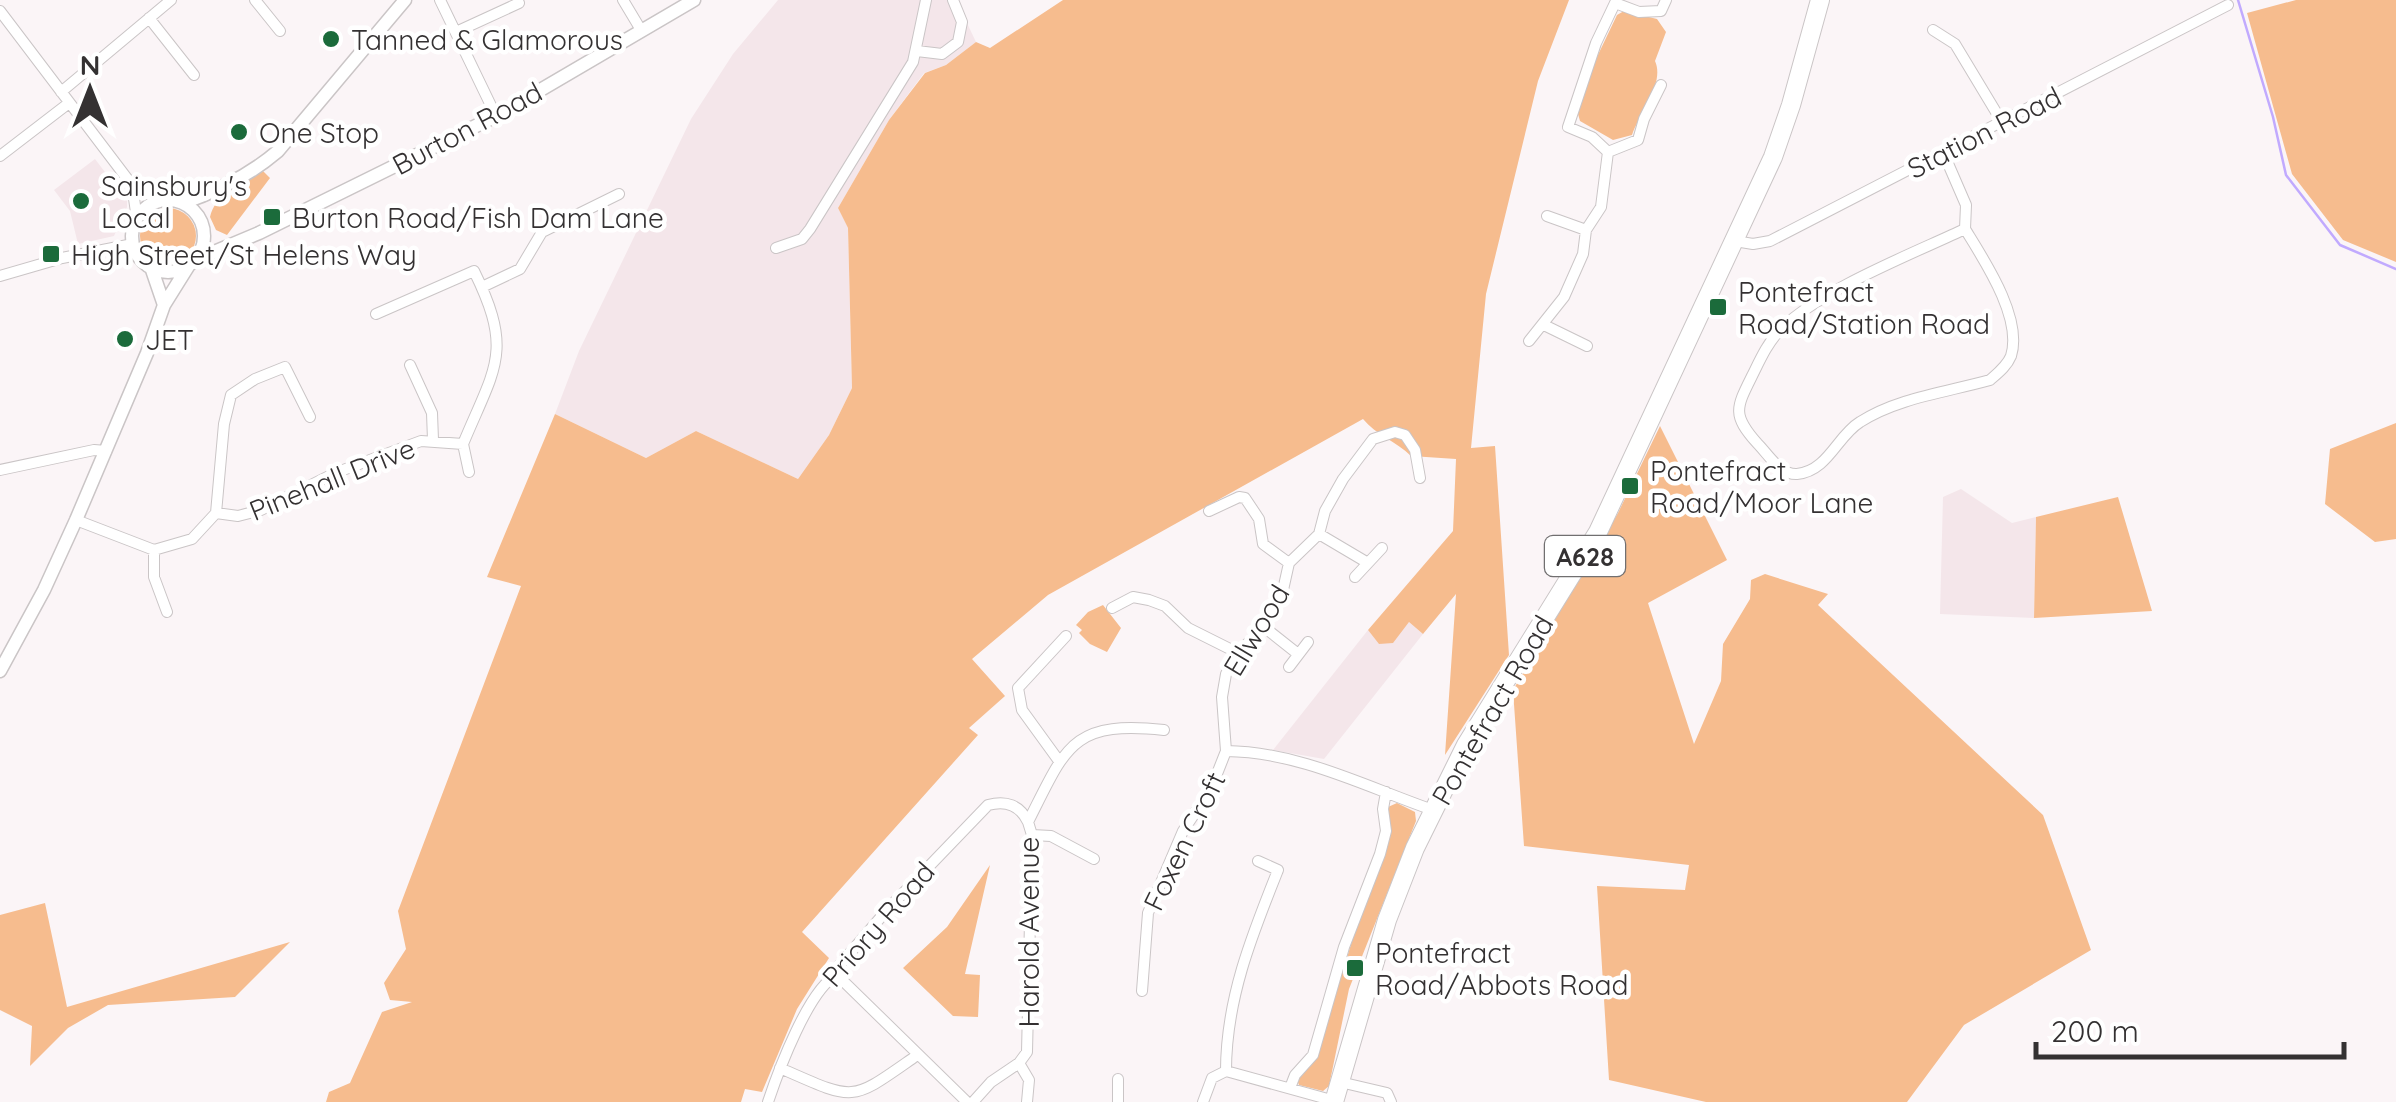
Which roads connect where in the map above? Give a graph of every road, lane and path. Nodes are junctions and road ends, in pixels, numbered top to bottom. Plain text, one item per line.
1 (172, 0) edge
2 (255, 0) edge
3 (405, 0) edge
4 (440, 0) edge
5 (623, 0) edge
6 (694, 0) edge
7 (926, 0) edge
8 (954, 0) edge
9 (1666, 0) edge
10 (1820, 0) edge
11 (518, 2) edge
12 (2220, 5) edge
13 (0, 11) edge
14 (526, 17) dead end
15 (150, 18) junction
16 (640, 30) junction
17 (1933, 30) dead end
18 (280, 31) dead end
19 (456, 32) junction
20 (916, 50) junction
21 (194, 75) dead end
22 (1661, 84) dead end
23 (60, 92) junction
24 (69, 103) junction
25 (496, 116) junction
26 (2002, 122) junction
27 (1608, 152) junction
28 (1943, 152) junction
29 (0, 156) edge
30 (132, 186) junction
31 (214, 191) junction
32 (619, 194) dead end
33 (160, 201) junction
34 (183, 203) junction
35 (1548, 216) dead end
36 (137, 219) junction
37 (202, 223) junction
38 (1965, 228) junction
39 (1586, 230) junction
40 (1735, 241) junction
41 (133, 244) junction
42 (234, 245) junction
43 (776, 248) dead end
44 (192, 263) junction
45 (151, 267) junction
46 (0, 276) edge
47 (482, 287) junction
48 (164, 305) junction
49 (376, 314) dead end
50 (1544, 324) junction
51 (1528, 342) dead end
52 (1588, 346) dead end
53 (410, 365) dead end
54 (1397, 416) dead end
55 (310, 417) dead end
56 (1395, 432) junction
57 (433, 440) junction
58 (463, 444) junction
59 (106, 451) junction
60 (0, 470) edge
61 (468, 472) dead end
62 (1420, 478) dead end
63 (1208, 510) dead end
64 (216, 513) junction
65 (76, 520) junction
66 (1319, 534) junction
67 (1382, 548) dead end
68 (154, 550) junction
69 (1290, 563) junction
70 (1368, 563) junction
71 (1355, 577) dead end
72 (1112, 608) dead end
73 (167, 612) dead end
74 (1264, 627) junction
75 (1066, 636) dead end
76 (1308, 642) dead end
77 (1238, 653) junction
78 (1298, 654) junction
79 (1289, 667) dead end
80 (0, 671) edge
81 (1164, 730) dead end
82 (1226, 751) junction
83 (1059, 760) junction
84 (1386, 792) junction
85 (1432, 810) junction
86 (1028, 822) junction
87 (1032, 835) junction
88 (1094, 859) dead end
89 (1258, 861) dead end
90 (838, 976) junction
91 (1142, 992) dead end
92 (916, 1056) junction
93 (1018, 1064) junction
94 (780, 1068) junction
95 (1226, 1071) junction
96 (1118, 1078) dead end
97 (1340, 1082) junction
98 (1290, 1088) junction
99 (768, 1102) edge
100 (970, 1102) edge
101 (1027, 1102) edge
102 (1118, 1102) edge
103 (1203, 1102) edge
104 (1334, 1102) edge
105 (1391, 1102) edge

1 - 15 street
2 - 18 street
3 - 31 street
4 - 19 street
5 - 16 street
6 - 16 street, Burton Road
7 - 20 street
8 - 20 street
9 - 27 street
10 - 40 highway, Pontefract Road / A628
11 - 14 street
11 - 19 street
12 - 26 street, Station Road
13 - 23 street
15 - 21 street
15 - 23 street
16 - 25 street, Burton Road
17 - 26 street
19 - 25 street
20 - 43 street
22 - 27 street
23 - 24 street
24 - 29 street
24 - 30 street
25 - 42 street, Burton Road
26 - 28 street, Station Road
27 - 39 street
28 - 38 street
28 - 40 street, Station Road
30 - 33 street
30 - 36 street
31 - 34 street
31 - 37 street
32 - 47 street
33 - 34 street
33 - 36 street
34 - 37 street
35 - 39 street
36 - 41 street
37 - 42 street
37 - 44 street
38 - 38 street
39 - 50 street
40 - 85 highway, Pontefract Road / A628
41 - 45 street
41 - 46 street
42 - 44 street, Burton Road
44 - 45 street
44 - 48 street
45 - 48 street
47 - 49 street
47 - 58 street
48 - 59 street
50 - 51 street
50 - 52 street
53 - 57 street
54 - 56 street
55 - 64 street
56 - 62 street
56 - 66 street, Ellwood
57 - 58 street, Pinehall Drive
57 - 64 street, Pinehall Drive
58 - 61 street
59 - 60 street
59 - 65 street
63 - 69 street
64 - 68 street
65 - 68 street
65 - 80 street
66 - 69 street, Ellwood
66 - 70 street
67 - 70 street
68 - 73 street
69 - 74 street, Ellwood
70 - 71 street
72 - 77 street
74 - 77 street, Ellwood
74 - 78 street
75 - 83 street
76 - 78 street
77 - 82 street, Ellwood
78 - 79 street
81 - 83 street, Harold Avenue
82 - 84 street
82 - 91 street, Foxen Croft
83 - 86 street, Harold Avenue
84 - 85 street
84 - 98 street, Pontefract Road
85 - 97 highway, Pontefract Road / A628
86 - 87 street, Harold Avenue
86 - 90 street, Priory Road
87 - 88 street
87 - 93 street, Harold Avenue
89 - 95 street
90 - 92 street
90 - 94 street, Priory Road
92 - 94 street
92 - 100 street
93 - 100 street
93 - 101 street, Harold Avenue
94 - 99 street, Priory Road
95 - 98 street
95 - 103 street
96 - 102 street
97 - 104 highway, Pontefract Road / A628
97 - 105 street
98 - 104 street

